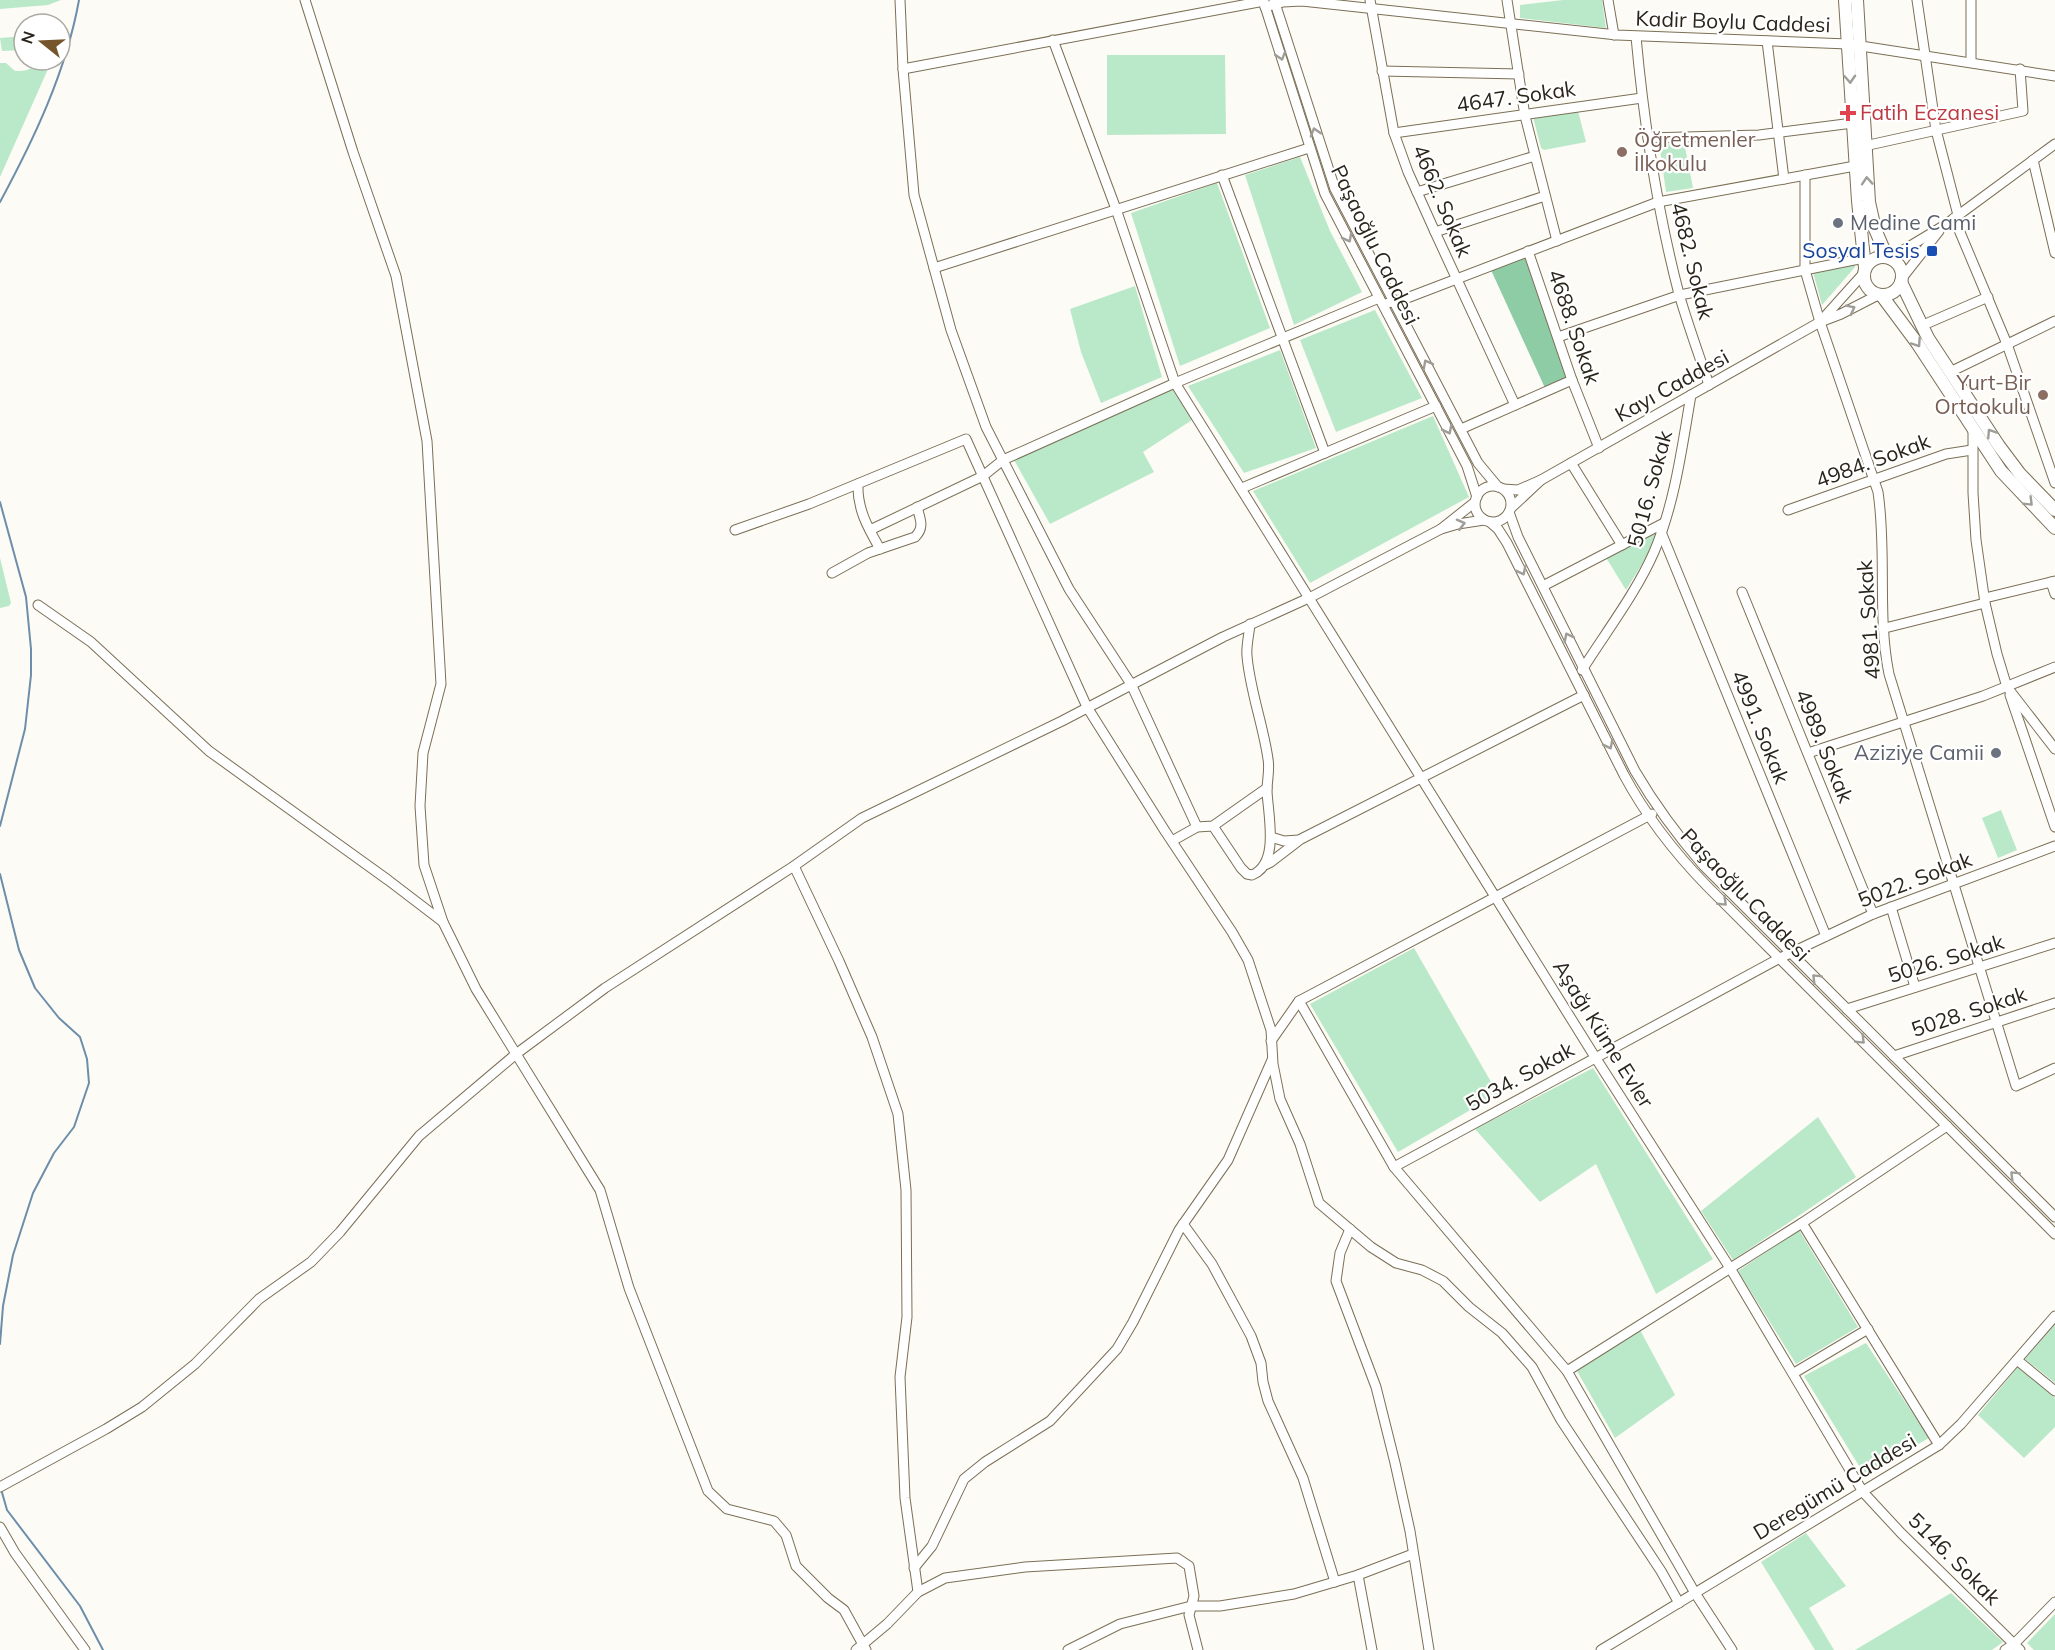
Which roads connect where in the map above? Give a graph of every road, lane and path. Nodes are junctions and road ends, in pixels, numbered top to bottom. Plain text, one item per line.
1 (305, 0) edge
2 (900, 0) edge
3 (1507, 0) edge
4 (1608, 0) edge
5 (1845, 0) edge
6 (1857, 0) edge
7 (1917, 0) edge
8 (1971, 0) edge
9 (1268, 3) edge
10 (1370, 4) edge
11 (1512, 24) junction
12 (1614, 35) junction
13 (1636, 37) junction
14 (1053, 40) junction
15 (1767, 41) junction
16 (1854, 45) junction
17 (1925, 55) junction
18 (1971, 62) junction
19 (903, 69) junction
20 (2020, 69) junction
21 (1382, 71) junction
22 (1519, 74) junction
23 (2055, 76) edge
24 (1642, 98) junction
25 (1524, 114) junction
26 (1853, 123) junction
27 (1936, 130) junction
28 (1394, 133) junction
29 (1777, 134) junction
30 (1648, 138) junction
31 (2055, 144) edge
32 (1860, 147) junction
33 (1309, 148) junction
34 (1535, 156) junction
35 (2033, 160) junction
36 (1855, 166) junction
37 (1222, 175) junction
38 (1805, 175) junction
39 (1784, 179) junction
40 (1417, 192) junction
41 (1545, 196) junction
42 (1658, 202) junction
43 (1116, 209) junction
44 (1956, 216) junction
45 (1945, 225) junction
46 (1435, 232) junction
47 (1557, 241) junction
48 (1528, 251) junction
49 (2055, 253) edge
50 (1889, 258) junction
51 (1864, 266) junction
52 (934, 268) junction
53 (1805, 270) junction
54 (1456, 279) junction
55 (1901, 280) junction
56 (1680, 295) junction
57 (1880, 295) junction
58 (1988, 297) junction
59 (1381, 301) junction
60 (1394, 302) junction
61 (2055, 321) edge
62 (1820, 322) junction
63 (1921, 326) junction
64 (1558, 338) junction
65 (1283, 339) junction
66 (2007, 344) junction
67 (1950, 372) junction
68 (1572, 380) junction
69 (1175, 383) junction
70 (1709, 386) junction
71 (1691, 395) junction
72 (1515, 405) junction
73 (1436, 406) junction
74 (1461, 429) junction
75 (1973, 429) junction
76 (1599, 448) junction
77 (1972, 450) junction
78 (1325, 453) junction
79 (1003, 460) junction
80 (1571, 463) junction
81 (983, 476) junction
82 (1875, 479) junction
83 (1541, 480) junction
84 (2055, 483) edge
85 (858, 484) junction
86 (1242, 488) junction
87 (1501, 488) junction
88 (1476, 500) junction
89 (917, 507) junction
90 (1510, 510) junction
91 (1788, 510) dead end
92 (2055, 510) edge
93 (1487, 521) junction
94 (1662, 527) junction
95 (2055, 528) edge
96 (735, 530) dead end
97 (870, 530) junction
98 (1441, 530) junction
99 (1622, 545) junction
100 (880, 549) junction
101 (832, 573) dead end
102 (2053, 582) edge
103 (1543, 586) junction
104 (1742, 592) dead end
105 (2055, 594) edge
106 (1311, 597) junction
107 (1985, 601) junction
108 (38, 605) dead end
109 (1250, 624) junction
110 (1885, 628) junction
111 (2055, 667) edge
112 (1584, 668) junction
113 (1576, 680) junction
114 (1131, 684) junction
115 (2007, 687) junction
116 (1584, 695) junction
117 (1087, 707) junction
118 (1902, 723) junction
119 (2055, 749) edge
120 (1808, 753) junction
121 (1422, 777) junction
122 (1267, 788) junction
123 (1659, 810) junction
124 (1649, 816) junction
125 (1213, 826) junction
126 (1197, 827) junction
127 (2055, 827) edge
128 (1271, 837) junction
129 (1301, 839) junction
130 (1172, 841) junction
131 (2055, 846) edge
132 (1265, 864) junction
133 (794, 866) junction
134 (1953, 884) junction
135 (1497, 898) junction
136 (1891, 907) junction
137 (1873, 914) junction
138 (443, 922) junction
139 (1826, 936) junction
140 (2055, 943) edge
141 (1791, 953) junction
142 (1780, 958) junction
143 (1979, 967) junction
144 (1915, 987) junction
145 (1299, 1001) junction
146 (2055, 1003) edge
147 (1847, 1008) junction
148 (1996, 1022) junction
149 (1271, 1041) junction
150 (516, 1054) junction
151 (1596, 1056) junction
152 (1894, 1056) junction
153 (1272, 1058) junction
154 (2054, 1072) edge
155 (1947, 1126) junction
156 (1394, 1167) junction
157 (2055, 1216) edge
158 (1802, 1223) junction
159 (1183, 1224) junction
160 (1350, 1229) junction
161 (2055, 1234) edge
162 (1730, 1268) junction
163 (2055, 1316) edge
164 (1868, 1329) junction
165 (2017, 1360) junction
166 (1567, 1371) junction
167 (1794, 1373) junction
168 (2055, 1391) edge
169 (1939, 1445) junction
170 (3, 1486) edge
171 (1863, 1492) junction
172 (0, 1527) edge
173 (1413, 1554) junction
174 (914, 1568) junction
175 (1358, 1575) junction
176 (1335, 1582) junction
177 (918, 1592) junction
178 (1695, 1593) junction
179 (2055, 1602) edge
180 (1679, 1603) junction
181 (1191, 1606) junction
182 (2017, 1647) edge
183 (861, 1648) edge
184 (85, 1650) edge
185 (1068, 1650) edge
186 (1198, 1650) edge
187 (1372, 1650) edge
188 (1429, 1650) edge
189 (1601, 1650) edge
190 (1732, 1650) edge
191 (2005, 1650) edge

1 - 138 street
2 - 19 street
3 - 11 street
4 - 12 street
5 - 16 main road
6 - 16 main road
7 - 17 street
8 - 18 street
9 - 10 street, Kadir Boylu Caddesi
9 - 14 street, Kadir Boylu Caddesi
9 -> 33 street, Paşaoğlu Caddesi
60 -> 9 street, Paşaoğlu Caddesi
10 - 11 street, Kadir Boylu Caddesi
10 - 21 street, 4662. Sokak
11 - 12 street, Kadir Boylu Caddesi
11 - 22 street
12 - 13 street, Kadir Boylu Caddesi
13 - 15 street, Kadir Boylu Caddesi
13 - 24 street, 4682. Sokak
14 - 19 street, Kadir Boylu Caddesi
14 - 43 street, Aşağı Küme Evler
15 - 16 street, Kadir Boylu Caddesi
15 - 29 street
16 - 17 street, Kadir Boylu Caddesi
16 -> 26 main road
16 - 32 main road
17 - 18 street, Kadir Boylu Caddesi
17 - 27 street
18 - 20 street, Kadir Boylu Caddesi
19 - 52 street
20 - 23 street, Kadir Boylu Caddesi
20 - 27 street
21 - 22 street
21 - 28 street, 4662. Sokak
22 - 25 street
24 - 25 street, 4647. Sokak
24 - 30 street, 4682. Sokak
25 - 28 street, 4647. Sokak
25 - 34 street
26 - 29 street
26 - 32 main road
27 - 32 street
27 - 44 street
28 - 40 street, 4662. Sokak
29 - 30 street
29 - 39 street
30 - 42 street, 4682. Sokak
31 - 35 street
32 - 36 main road
50 -> 32 main road
33 - 37 street
33 -> 59 street, Paşaoğlu Caddesi
34 - 40 street
34 - 41 street
35 - 44 street
35 - 49 street
36 - 38 street
36 - 51 main road
37 - 43 street
37 - 65 street
38 - 39 street
38 - 53 street, 4981. Sokak
39 - 42 street
40 - 46 street, 4662. Sokak
41 - 46 street
41 - 47 street
42 - 47 street
42 - 56 street, 4682. Sokak
43 - 52 street
43 - 69 street, Aşağı Küme Evler
44 - 45 street
44 - 58 street
45 - 50 street
45 - 55 street
46 - 54 street, 4662. Sokak
47 - 48 street
48 - 54 street
48 - 64 street, 4688. Sokak
50 - 51 main road
50 - 55 main road
51 - 53 street
51 - 57 main road
51 - 62 street, Kayı Caddesi
52 - 79 street
53 - 56 street
53 - 62 street, 4981. Sokak
54 - 60 street
54 - 72 street, 4662. Sokak
55 - 57 main road
55 - 63 main road
56 - 64 street
56 - 70 street, 4682. Sokak
62 -> 57 street, Kayı Caddesi
57 -> 75 main road
58 - 63 street
58 - 66 street
59 - 60 street
59 - 65 street
59 - 73 street, Paşaoğlu Caddesi
74 -> 60 street, Paşaoğlu Caddesi
61 - 66 street
62 - 70 street, Kayı Caddesi
62 - 82 street, 4981. Sokak
63 - 67 main road
64 - 68 street, 4688. Sokak
65 - 69 street
65 - 78 street
66 - 67 street
66 - 84 street
92 -> 67 main road
68 - 72 street
68 - 76 street, 4688. Sokak
69 - 79 street
69 - 86 street, Aşağı Küme Evler
70 - 71 street, Kayı Caddesi
71 - 76 street, Kayı Caddesi
71 - 94 street, 5016. Sokak
72 - 74 street
73 - 78 street
73 -> 88 street, Paşaoğlu Caddesi
74 - 87 street, Paşaoğlu Caddesi
75 - 77 street
75 -> 95 main road
76 - 80 street, Kayı Caddesi
77 - 82 street, 4984. Sokak
77 - 107 street
78 - 86 street
79 - 81 street
79 - 114 street
80 - 83 street, Kayı Caddesi
80 - 99 street
81 - 85 street
81 - 89 street
81 - 117 street
82 - 91 street, 4984. Sokak
82 - 110 street, 4981. Sokak
83 - 87 street, Kayı Caddesi
83 - 90 street, Kayı Caddesi
85 - 96 street
85 - 97 street
86 - 106 street, Aşağı Küme Evler
87 - 88 street
87 - 90 street
88 - 93 street
88 - 98 street
89 - 97 street
89 - 100 street
90 - 93 street
90 - 103 street, Paşaoğlu Caddesi
98 -> 93 street
93 -> 113 street, Paşaoğlu Caddesi
94 - 99 street
94 - 112 street, 5016. Sokak
94 - 139 street, 4991. Sokak
97 - 100 street
98 - 106 street
99 - 103 street
100 - 101 street
102 - 105 street
102 - 107 street
112 -> 103 street, Paşaoğlu Caddesi
104 - 120 street, 4989. Sokak
106 - 109 street
106 - 121 street, Aşağı Küme Evler
107 - 110 street
107 - 115 street
108 - 138 street
109 - 114 street
109 - 122 street
110 - 118 street, 4981. Sokak
111 - 115 street
112 - 113 street, 5016. Sokak
112 - 123 street, Paşaoğlu Caddesi
113 - 116 street, Paşaoğlu Caddesi
114 - 117 street
114 - 126 street
115 - 118 street
115 - 119 street
115 - 127 street
116 - 121 street
116 -> 124 street, Paşaoğlu Caddesi
117 - 130 street
117 - 133 street
118 - 120 street
118 - 134 street, 4981. Sokak
120 - 137 street, 4989. Sokak
121 - 129 street
121 - 135 street, Aşağı Küme Evler
122 - 125 street
122 - 128 street
123 - 124 street
123 - 141 street, Paşaoğlu Caddesi
124 - 135 street
124 -> 142 street, Paşaoğlu Caddesi
125 - 126 street
125 - 132 street
126 - 130 street
128 - 129 street
128 - 132 street
129 - 132 street
130 - 149 street
131 - 134 street, 5022. Sokak
133 - 150 street
133 - 174 street
134 - 136 street, 5022. Sokak
134 - 143 street, 4981. Sokak
135 - 145 street
135 - 151 street, Aşağı Küme Evler
136 - 137 street, 5022. Sokak
136 - 144 street
137 - 139 street, 5022. Sokak
138 - 150 street
139 - 141 street, 5022. Sokak
140 - 143 street, 5026. Sokak
141 - 142 street, 5034. Sokak
147 -> 141 street, Paşaoğlu Caddesi
142 - 151 street, 5034. Sokak
142 -> 155 street, Paşaoğlu Caddesi
143 - 144 street, 5026. Sokak
143 - 148 street, 4981. Sokak
144 - 147 street, 5026. Sokak
145 - 149 street
145 - 156 street
146 - 148 street, 5028. Sokak
147 - 152 street, Paşaoğlu Caddesi
148 - 152 street, 5028. Sokak
148 - 154 street, 4981. Sokak
149 - 153 street
150 - 170 street
150 - 183 street
151 - 156 street, 5034. Sokak
151 - 162 street, Aşağı Küme Evler
157 -> 152 street, Paşaoğlu Caddesi
153 - 159 street
153 - 160 street
155 - 158 street
155 - 161 street, Paşaoğlu Caddesi
156 - 166 street
158 - 162 street
158 - 164 street
159 - 174 street
159 - 176 street
160 - 173 street
160 - 180 street
162 - 166 street
162 - 167 street, Aşağı Küme Evler
163 - 165 street, Deregümü Caddesi
164 - 167 street
164 - 169 street
165 - 168 street
165 - 169 street, Deregümü Caddesi
166 - 178 street
167 - 171 street, Aşağı Küme Evler
169 - 171 street, Deregümü Caddesi
171 - 178 street, Deregümü Caddesi
171 - 182 street, 5146. Sokak
172 - 184 street
173 - 175 street
173 - 188 street
174 - 177 street
175 - 176 street
175 - 187 street
176 - 181 street
177 - 181 street
177 - 183 street
178 - 180 street, Deregümü Caddesi
178 - 190 street
179 - 182 street
180 - 189 street, Deregümü Caddesi
181 - 185 street
181 - 186 street
182 - 191 street

